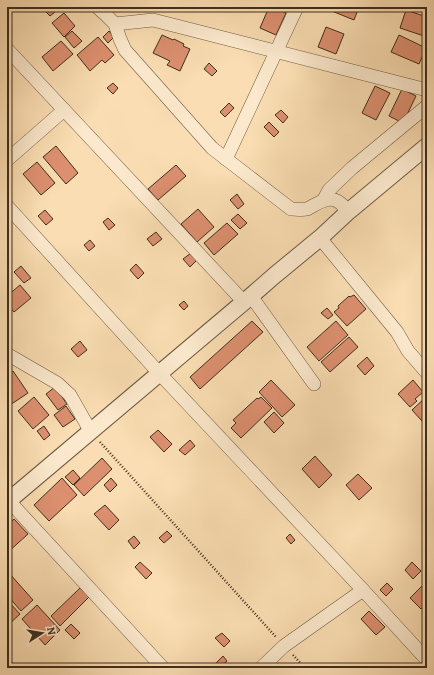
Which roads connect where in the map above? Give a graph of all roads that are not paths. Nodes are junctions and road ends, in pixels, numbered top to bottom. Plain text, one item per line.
1 (98, 7) edge
2 (297, 7) edge
3 (115, 24) junction
4 (7, 49) edge
5 (276, 52) junction
6 (427, 90) edge
7 (427, 106) edge
8 (64, 110) junction
9 (427, 146) edge
10 (226, 159) junction
11 (7, 160) edge
12 (323, 201) junction
13 (7, 206) edge
14 (349, 211) junction
15 (320, 238) junction
16 (247, 299) junction
17 (7, 354) edge
18 (427, 373) edge
19 (160, 374) junction
20 (314, 384) dead end
21 (91, 432) junction
22 (8, 501) edge
23 (363, 590) junction
24 (427, 660) edge
25 (163, 668) edge
26 (261, 668) edge

1 - 3 street
2 - 5 street
3 - 5 street
3 - 10 street
4 - 8 street
5 - 6 street
5 - 10 street
7 - 12 street
8 - 11 street
8 - 16 street
9 - 14 street
10 - 12 street
12 - 14 street
13 - 19 street
14 - 15 street
15 - 16 street
15 - 18 street
16 - 19 street
16 - 20 street
17 - 21 street
19 - 21 street
19 - 23 street
21 - 22 street
22 - 25 street
23 - 24 street
23 - 26 street

